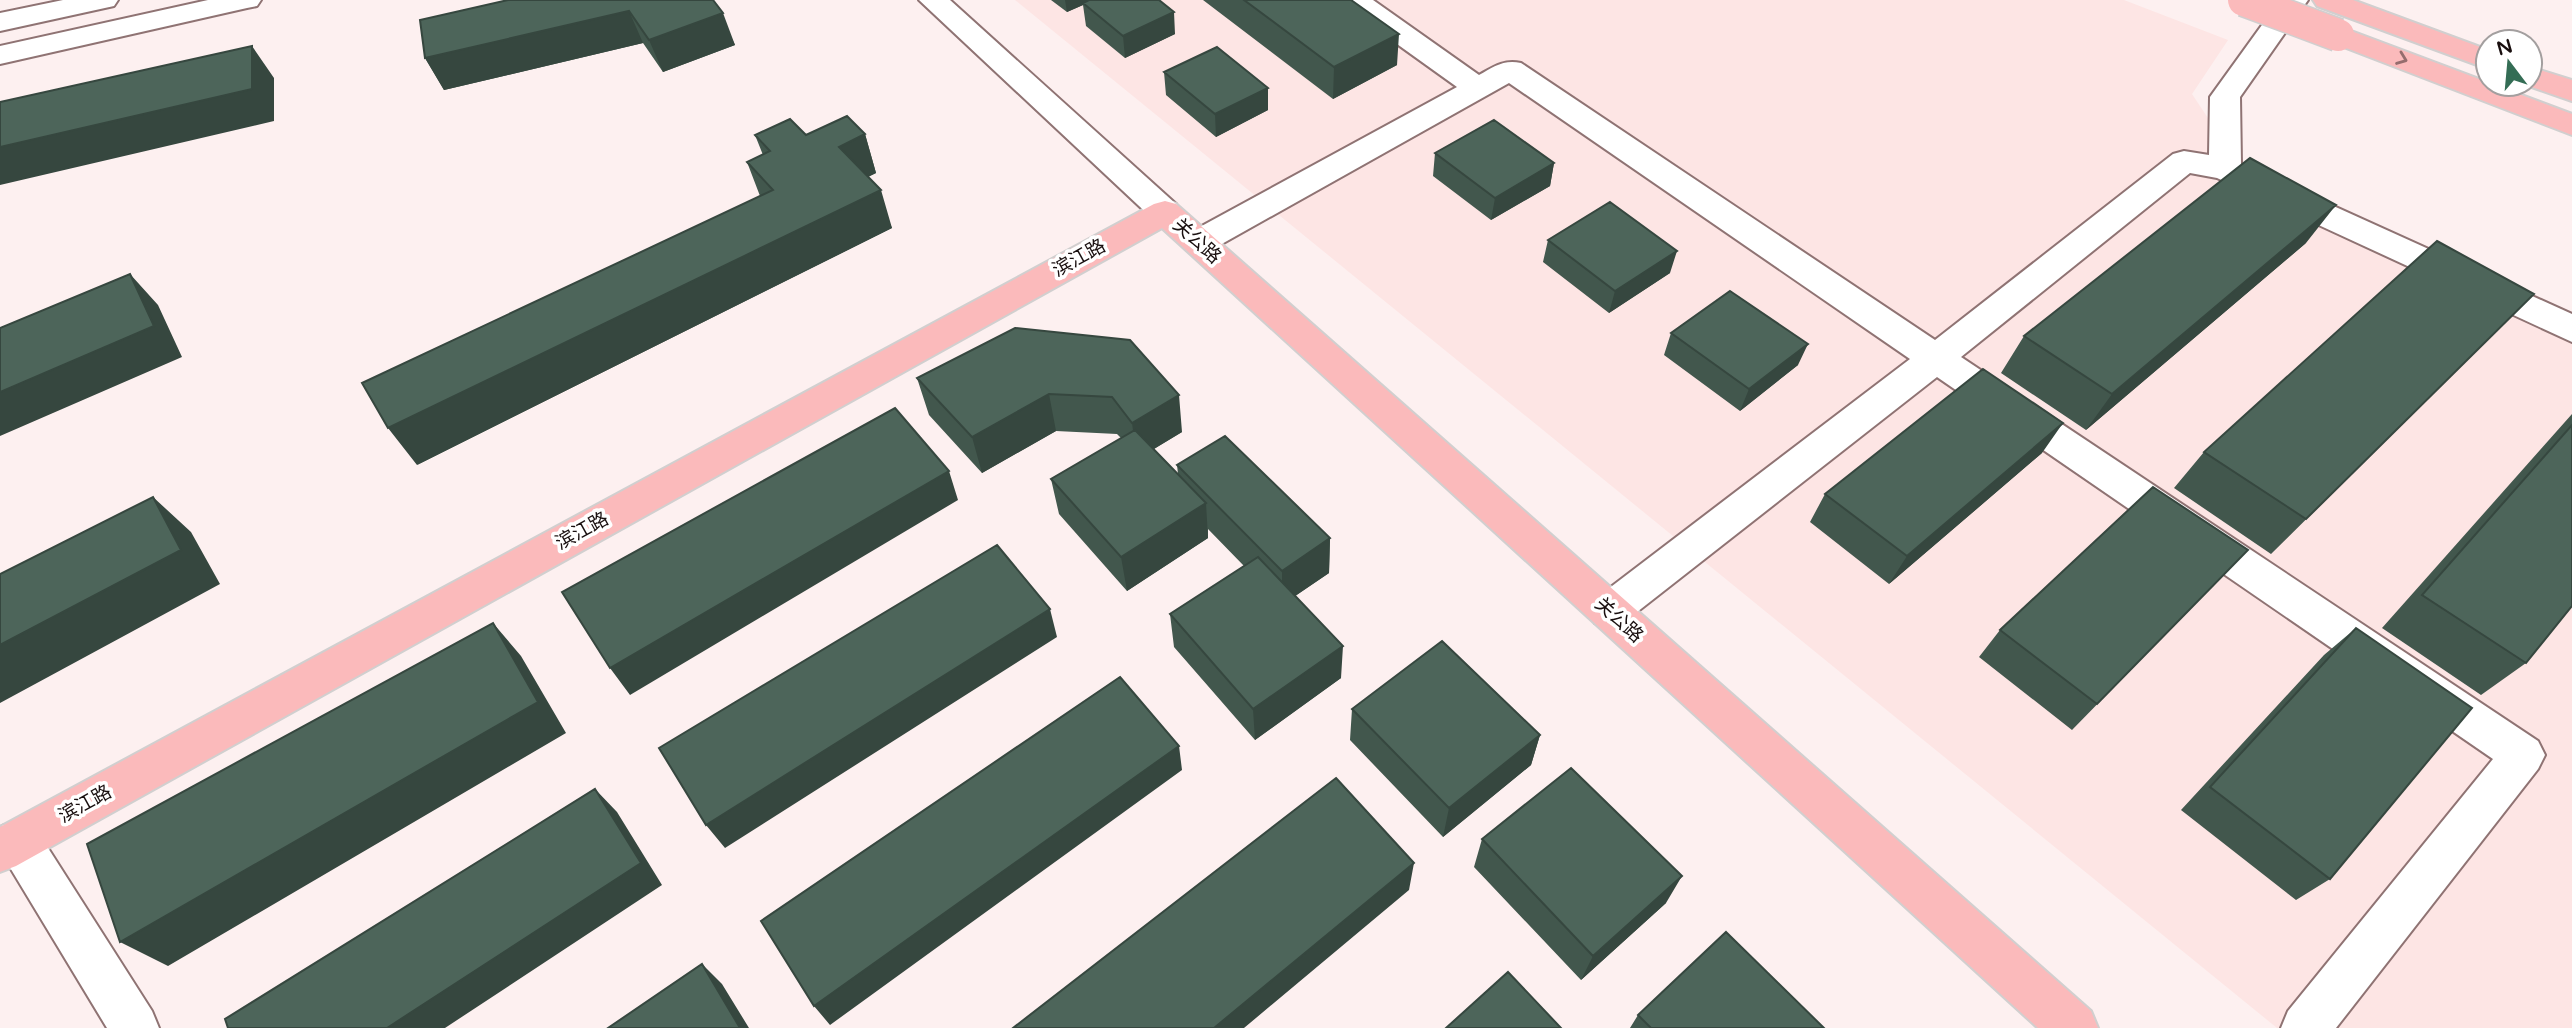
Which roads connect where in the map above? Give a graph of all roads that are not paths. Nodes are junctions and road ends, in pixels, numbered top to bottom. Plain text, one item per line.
1 (104, 0) edge
2 (247, 0) edge
3 (933, 0) edge
4 (1354, 0) edge
5 (2244, 0) edge
6 (2294, 0) edge
7 (2340, 4) edge
8 (0, 22) edge
9 (0, 55) edge
10 (2474, 55) edge
11 (2544, 80) edge
12 (1478, 88) junction
13 (2572, 91) edge
14 (2572, 125) edge
15 (2225, 169) junction
16 (1165, 212) junction
17 (1199, 242) junction
18 (2572, 329) edge
19 (1936, 358) junction
20 (1609, 611) junction
21 (9, 846) edge
22 (135, 1028) edge
23 (2074, 1028) edge
24 (2305, 1028) edge

1 - 8 street
2 - 9 street
3 - 16 street
4 - 12 street
5 -> 14 main road, bridge
6 - 15 street
7 - 10 main road
11 - 13 main road
12 - 17 street
12 - 19 street
15 - 18 street
15 - 19 street
16 - 17 main road, 关公路
16 - 21 main road, 滨江路
17 - 20 main road, 关公路
19 - 20 street
19 - 24 street
20 - 23 main road, 关公路
21 - 22 street

